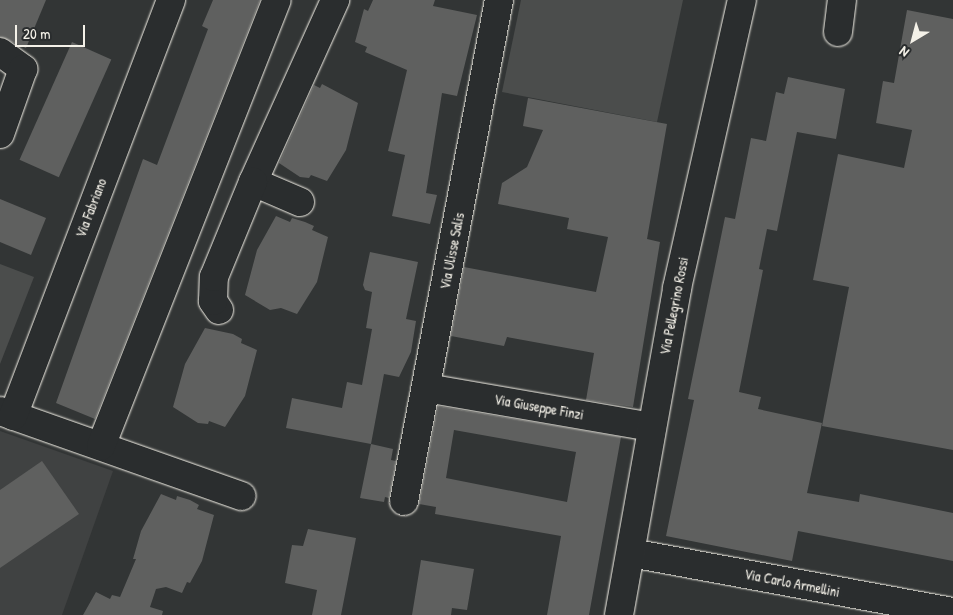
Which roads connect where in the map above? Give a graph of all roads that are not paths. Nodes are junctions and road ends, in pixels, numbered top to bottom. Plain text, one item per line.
1 (171, 0) edge
2 (277, 0) edge
3 (335, 0) edge
4 (499, 0) edge
5 (742, 0) edge
6 (842, 0) edge
7 (838, 32) dead end
8 (0, 52) edge
9 (0, 134) edge
10 (253, 182) junction
11 (300, 202) dead end
12 (219, 310) dead end
13 (426, 388) junction
14 (6, 413) edge
15 (652, 427) junction
16 (101, 446) junction
17 (241, 496) dead end
18 (404, 501) dead end
19 (631, 553) junction
20 (859, 605) edge
21 (953, 612) edge
22 (619, 615) edge

1 - 14 street, Via Fabriano
2 - 16 street
3 - 10 street
4 - 13 street, Via Ulisse Salis
5 - 15 street, Via Pellegrino Rossi
6 - 7 street
8 - 9 street
10 - 11 street
10 - 12 street
13 - 15 street, Via Giuseppe Finzi
13 - 18 street, Via Ulisse Salis
14 - 16 street, Via Fabriano
15 - 19 street, Via Pellegrino Rossi
16 - 17 street, Via Fabriano
19 - 20 street, Via Carlo Armellini
19 - 22 street, Via Pellegrino Rossi
20 - 21 street, Via Carlo Armellini

